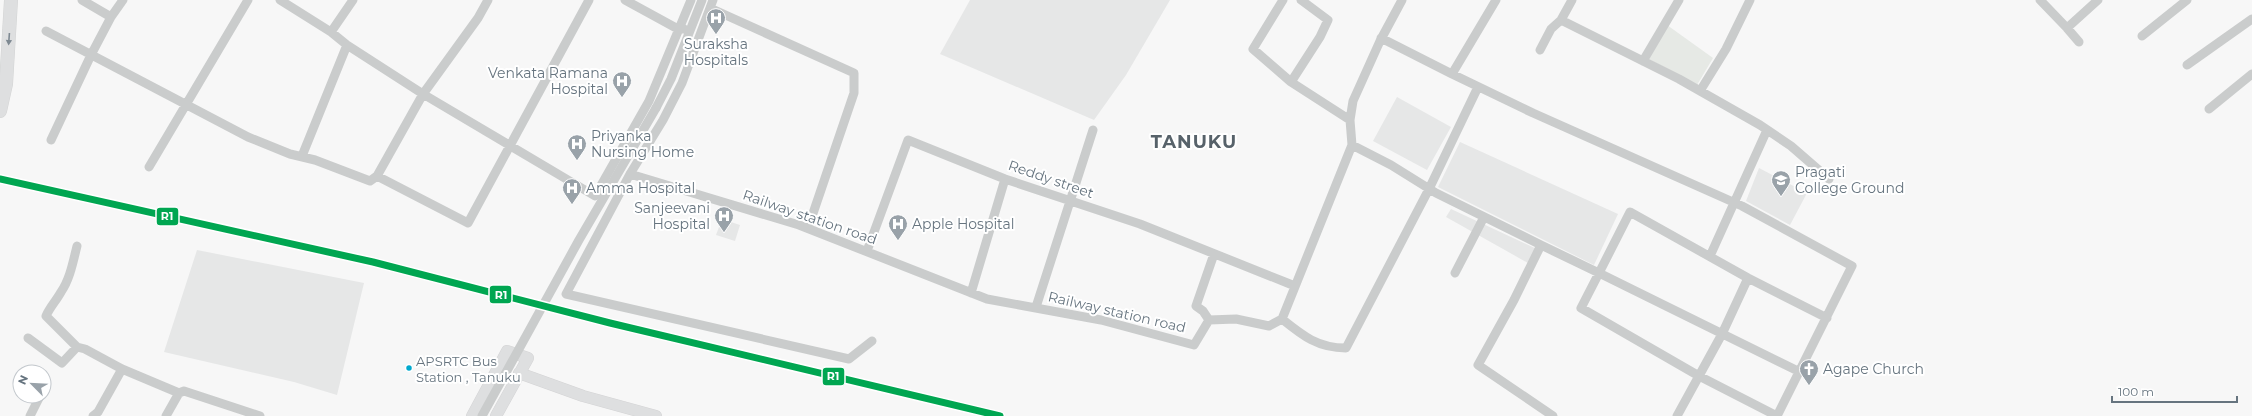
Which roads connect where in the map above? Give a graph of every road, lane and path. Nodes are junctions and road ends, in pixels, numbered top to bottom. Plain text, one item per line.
1 (11, 0) edge
2 (82, 0) edge
3 (123, 0) edge
4 (248, 0) edge
5 (280, 0) edge
6 (353, 0) edge
7 (488, 0) edge
8 (589, 0) edge
9 (625, 0) edge
10 (691, 0) edge
11 (702, 0) edge
12 (1283, 0) edge
13 (1301, 0) edge
14 (1402, 0) edge
15 (1496, 0) edge
16 (1572, 0) edge
17 (1679, 0) edge
18 (1750, 0) edge
19 (2040, 0) edge
20 (2098, 0) edge
21 (2187, 0) edge
22 (712, 4) edge
23 (111, 17) junction
24 (2252, 18) edge
25 (1561, 20) junction
26 (2067, 28) junction
27 (678, 29) junction
28 (689, 30) junction
29 (46, 31) dead end
30 (331, 32) junction
31 (2142, 36) dead end
32 (1381, 38) junction
33 (2079, 42) dead end
34 (347, 45) junction
35 (1540, 50) dead end
36 (91, 55) junction
37 (1643, 61) junction
38 (2187, 65) dead end
39 (1452, 74) junction
40 (2252, 74) edge
41 (1291, 82) junction
42 (1478, 87) junction
43 (1700, 91) junction
44 (423, 94) junction
45 (184, 104) junction
46 (2209, 109) dead end
47 (0, 111) edge
48 (1350, 120) junction
49 (1093, 130) dead end
50 (1767, 130) junction
51 (51, 140) dead end
52 (510, 144) junction
53 (1352, 145) junction
54 (302, 156) junction
55 (149, 167) dead end
56 (630, 174) junction
57 (377, 176) junction
58 (1005, 179) junction
59 (1829, 179) dead end
60 (1429, 189) junction
61 (1070, 201) junction
62 (1734, 203) junction
63 (1484, 217) junction
64 (808, 228) junction
65 (1541, 245) junction
66 (77, 246) dead end
67 (867, 251) junction
68 (1214, 254) junction
69 (1710, 256) junction
70 (1455, 273) dead end
71 (1599, 273) junction
72 (1748, 278) junction
73 (1295, 286) junction
74 (971, 293) junction
75 (1036, 308) junction
76 (1827, 318) junction
77 (1282, 319) junction
78 (1209, 320) junction
79 (1722, 334) junction
80 (28, 338) dead end
81 (872, 341) dead end
82 (77, 347) junction
83 (122, 369) junction
84 (1800, 372) junction
85 (519, 373) junction
86 (1699, 376) junction
87 (179, 393) junction
88 (36, 404) edge
89 (30, 416) edge
90 (93, 416) edge
91 (166, 416) edge
92 (260, 416) edge
93 (472, 416) edge
94 (482, 416) edge
95 (496, 416) edge
96 (656, 416) edge
97 (1553, 416) edge
98 (1677, 416) edge
99 (1777, 416) edge

1 -> 47 highway
2 - 23 street
3 - 23 street
4 - 45 street
5 - 30 street
6 - 30 street
7 - 44 street
8 - 52 street
9 - 27 street
10 - 27 street
11 - 28 street
12 - 41 street
13 - 41 street
14 - 32 street
15 - 39 street
16 - 25 street
17 - 37 street
18 - 43 street
19 - 26 street
20 - 26 street
21 - 31 street
22 - 56 street
22 - 64 street
23 - 36 street
24 - 38 street
25 - 35 street
25 - 37 street
26 - 33 street
27 - 28 street
27 - 52 street
28 - 94 street, bridge
29 - 36 street
30 - 34 street
32 - 39 street
32 - 48 street
34 - 44 street
34 - 54 street
36 - 45 street
36 - 51 street
37 - 43 street
39 - 42 street
40 - 46 street
41 - 48 street
42 - 60 street
42 - 62 street
43 - 50 street
44 - 52 street
44 - 57 street
45 - 54 street
45 - 55 street
48 - 53 street
49 - 61 street
50 - 59 street
50 - 62 street
52 - 57 street
53 - 60 street
53 - 73 street
54 - 57 street
56 - 64 street, Railway station road
56 - 81 street
58 - 61 street, Reddy street
58 - 67 street, Reddy street
58 - 74 street
60 - 63 street
60 - 77 street
61 - 68 street, Reddy street
61 - 75 street
62 - 69 street
62 - 76 street
63 - 65 street
63 - 70 street
64 - 67 street, Railway station road
65 - 71 street
65 - 97 street
66 - 82 street
67 - 74 street, Railway station road
68 - 73 street, Reddy street
68 - 78 street
69 - 71 street
69 - 72 street
71 - 79 street
71 - 86 street
72 - 76 street
72 - 79 street
73 - 77 street
74 - 75 street, Railway station road
75 - 78 street, Railway station road
76 - 84 street
77 - 78 street
79 - 84 street
79 - 86 street
80 - 82 street
82 - 83 street
83 - 87 street
83 - 90 street
84 - 99 street
85 - 93 main road
85 - 95 main road
85 - 96 main road
86 - 98 street
86 - 99 street
87 - 91 street
87 - 92 street
88 - 89 street

